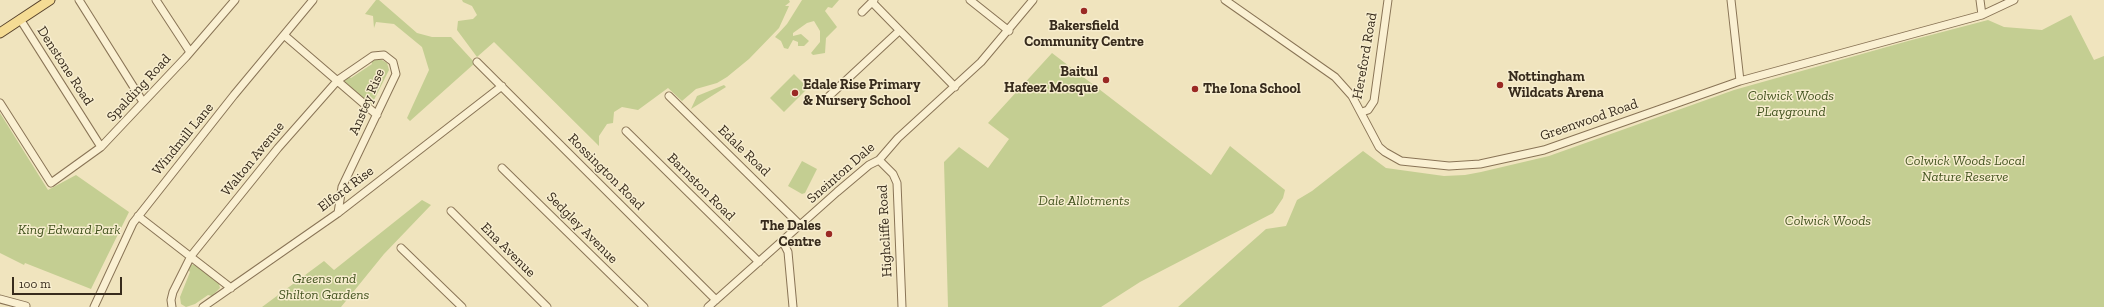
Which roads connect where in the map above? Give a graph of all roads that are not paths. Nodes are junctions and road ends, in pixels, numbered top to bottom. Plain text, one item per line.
1 (50, 0) edge
2 (79, 0) edge
3 (156, 0) edge
4 (235, 0) edge
5 (313, 0) edge
6 (970, 0) edge
7 (1033, 0) edge
8 (1225, 0) edge
9 (1388, 0) edge
10 (1731, 0) edge
11 (1980, 0) edge
12 (2014, 0) edge
13 (873, 1) edge
14 (862, 12) dead end
15 (1982, 15) junction
16 (20, 19) junction
17 (899, 31) junction
18 (1009, 31) junction
19 (0, 32) edge
20 (284, 35) junction
21 (190, 52) junction
22 (477, 62) dead end
23 (338, 80) junction
24 (1740, 81) junction
25 (502, 86) junction
26 (955, 87) junction
27 (669, 96) dead end
28 (827, 98) dead end
29 (143, 102) junction
30 (0, 103) edge
31 (1362, 112) junction
32 (377, 115) junction
33 (626, 131) dead end
34 (101, 147) junction
35 (879, 160) junction
36 (502, 168) dead end
37 (451, 211) dead end
38 (338, 213) junction
39 (138, 216) junction
40 (801, 226) junction
41 (783, 242) junction
42 (402, 248) dead end
43 (191, 256) junction
44 (759, 262) junction
45 (231, 288) junction
46 (0, 299) edge
47 (716, 300) junction
48 (26, 306) edge
49 (94, 307) edge
50 (172, 307) edge
51 (203, 307) edge
52 (462, 307) edge
53 (547, 307) edge
54 (644, 307) edge
55 (709, 307) edge
56 (793, 307) edge
57 (902, 307) edge

1 - 16 main road
2 - 29 street
3 - 21 street
4 - 21 street, Spalding Road
5 - 20 street, Windmill Lane
6 - 18 street
7 - 18 street, Sneinton Dale
8 - 31 street, Greenwood Road
9 - 31 street, Hereford Road
10 - 24 street
11 - 15 street
12 - 15 street, Greenwood Road
13 - 14 street
13 - 17 street
15 - 24 street, Greenwood Road
16 - 19 main road
16 - 34 street, Denstone Road
17 - 26 street
17 - 28 street
18 - 26 street, Sneinton Dale
20 - 23 street
20 - 39 street, Windmill Lane
21 - 29 street, Spalding Road
22 - 25 street, Rossington Road
23 - 32 street
23 - 32 street, Anstey Rise
23 - 43 street, Walton Avenue
24 - 31 street, Greenwood Road
25 - 38 street, Elford Rise
25 - 47 street, Rossington Road
26 - 35 street, Sneinton Dale
27 - 40 street, Edale Road
29 - 34 street, Spalding Road
30 - 34 street, Spalding Road
32 - 38 street, Anstey Rise
33 - 44 street, Barnston Road
35 - 40 street, Sneinton Dale
35 - 57 street, Highcliffe Road
36 - 54 street, Sedgley Avenue
37 - 53 street, Ena Avenue
38 - 45 street, Elford Rise
39 - 43 street
39 - 49 street, Windmill Lane
40 - 41 street, Sneinton Dale
41 - 44 street, Sneinton Dale
41 - 56 street
42 - 52 street
43 - 45 street
43 - 50 street
44 - 47 street, Sneinton Dale
45 - 51 street, Elford Rise
46 - 48 street
47 - 55 street, Sneinton Dale

